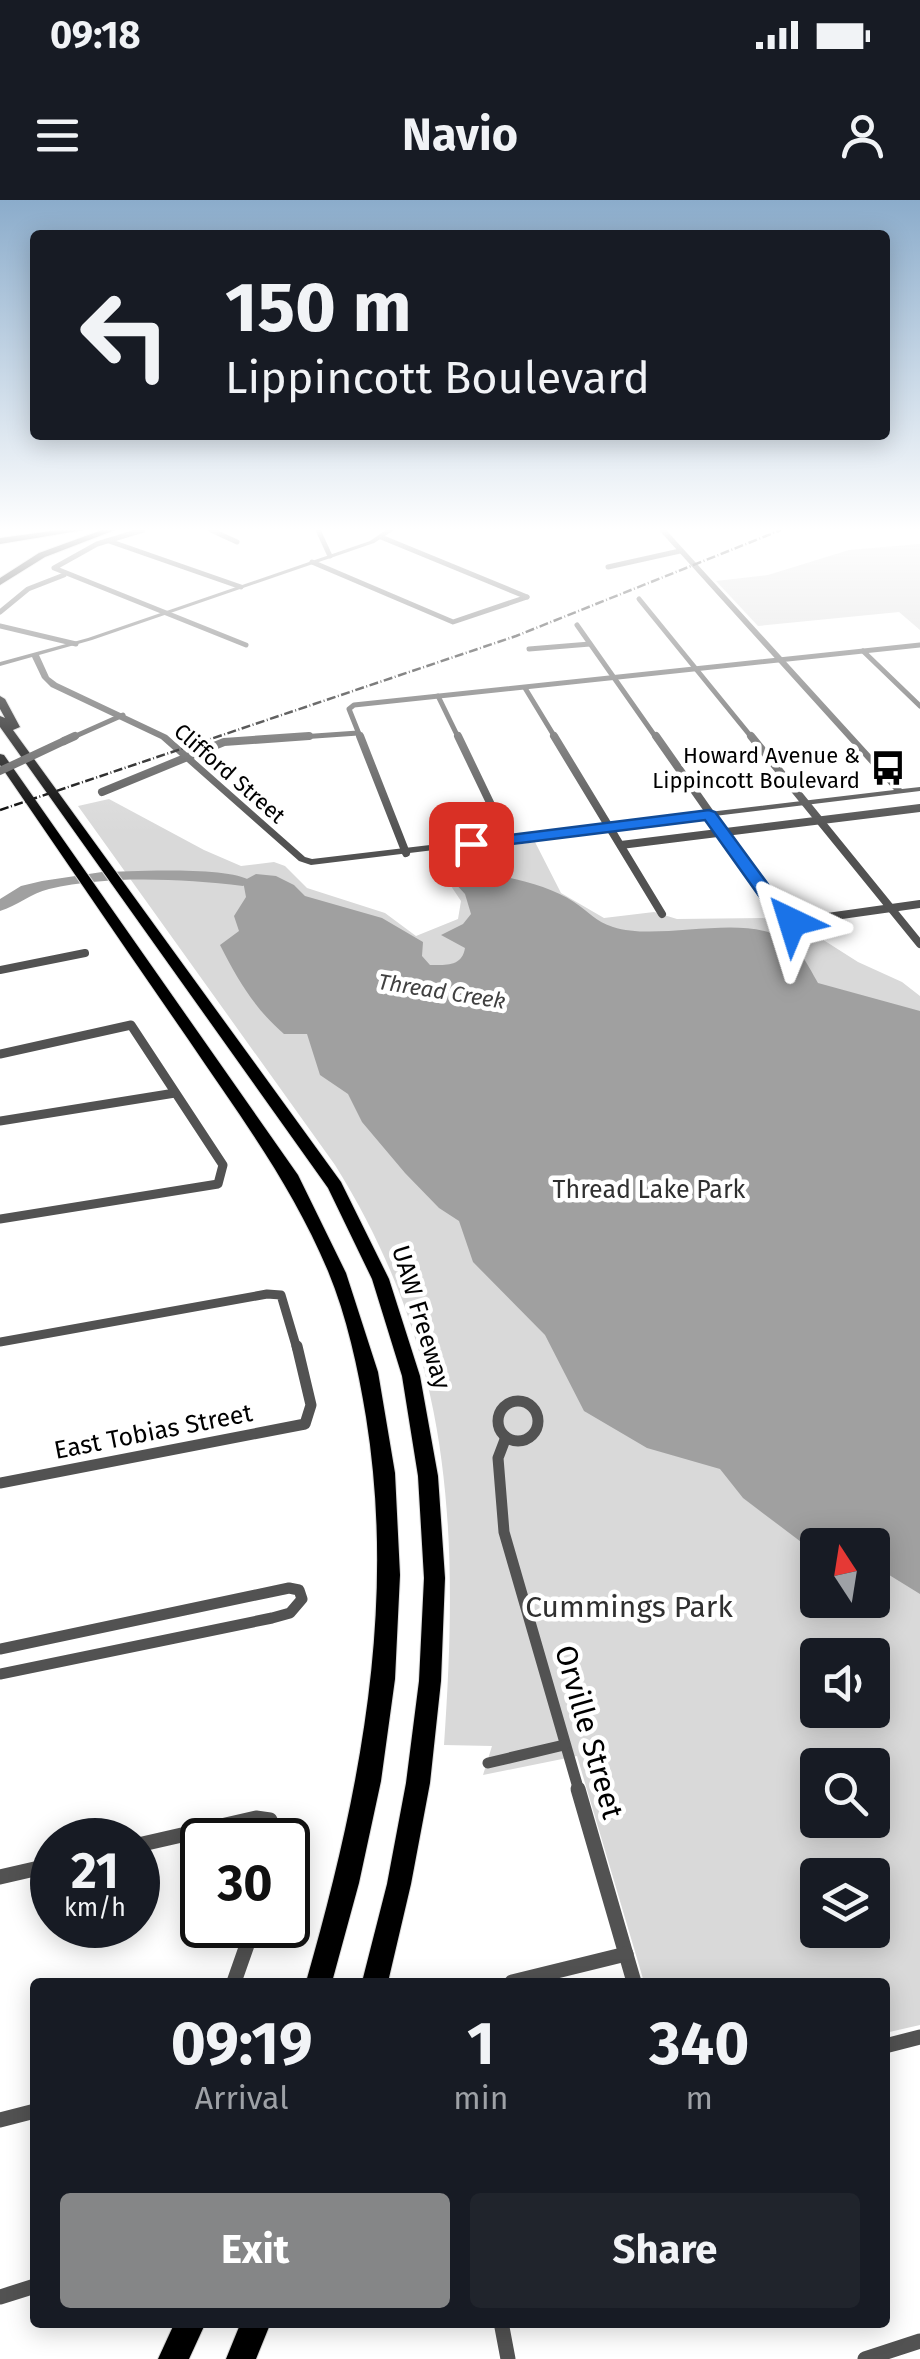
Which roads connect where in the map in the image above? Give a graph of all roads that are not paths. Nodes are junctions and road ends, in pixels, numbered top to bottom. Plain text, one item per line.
1 (11, 631) edge
2 (114, 631) edge
3 (210, 631) edge
4 (581, 631) edge
5 (664, 631) edge
6 (752, 631) edge
7 (76, 644) junction
8 (590, 644) junction
9 (246, 645) dead end
10 (920, 645) edge
11 (529, 650) dead end
12 (863, 651) junction
13 (35, 655) junction
14 (779, 660) junction
15 (0, 664) edge
16 (695, 669) junction
17 (614, 678) junction
18 (525, 688) junction
19 (438, 696) junction
20 (0, 699) edge
21 (920, 706) edge
22 (123, 714) junction
23 (0, 719) edge
24 (358, 733) junction
25 (185, 756) junction
26 (0, 759) edge
27 (6, 772) edge
28 (38, 772) junction
29 (920, 789) edge
30 (102, 792) dead end
31 (900, 792) junction
32 (804, 804) junction
33 (919, 809) edge
34 (709, 815) junction
35 (818, 821) junction
36 (610, 827) junction
37 (721, 833) junction
38 (508, 840) junction
39 (621, 845) junction
40 (406, 853) junction
41 (920, 904) edge
42 (890, 908) junction
43 (662, 914) dead end
44 (920, 944) edge
45 (85, 953) dead end
46 (0, 970) edge
47 (0, 1054) edge
48 (175, 1093) junction
49 (0, 1121) edge
50 (0, 1219) edge
51 (0, 1342) edge
52 (506, 1437) dead end
53 (0, 1482) edge
54 (107, 1627) junction
55 (0, 1648) edge
56 (108, 1652) junction
57 (0, 1674) edge
58 (564, 1745) junction
59 (488, 1762) dead end
60 (30, 1870) edge
61 (0, 1877) edge
62 (246, 1948) edge
63 (626, 1954) junction
64 (235, 1978) edge
65 (321, 1978) edge
66 (376, 1978) edge
67 (528, 1978) edge
68 (633, 1978) edge
69 (920, 2037) edge
70 (890, 2045) edge
71 (30, 2112) edge
72 (0, 2120) edge
73 (30, 2288) edge
74 (0, 2298) edge
75 (188, 2328) edge
76 (253, 2328) edge
77 (502, 2328) edge
78 (920, 2341) edge
79 (173, 2359) edge
80 (240, 2359) edge
81 (508, 2359) edge
82 (865, 2359) edge

1 - 7 street
2 - 7 street
3 - 9 street
4 - 8 street
5 - 16 street
6 - 14 street
7 - 13 street
8 - 11 street
8 - 17 street
10 - 12 street
12 - 14 street
12 - 21 street
13 - 15 street
13 - 22 street, Clifford Street
14 - 16 street
14 - 31 street
16 - 17 street
16 - 32 street
17 - 18 street
17 - 34 street
18 - 19 street
18 - 36 street
19 - 24 street
19 - 38 street
20 - 28 highway
22 - 25 street, Clifford Street
22 - 27 street, bridge
23 - 28 highway, UAW Freeway
24 - 25 street
24 - 40 street
25 - 30 street
25 - 40 street, Clifford Street
26 - 27 highway
27 - 65 highway
28 - 66 highway, UAW Freeway
29 - 31 street
31 - 32 street
31 - 33 street
32 - 34 street
32 - 35 street
33 - 35 street
34 - 36 street
34 - 37 street
35 - 37 street
35 - 42 street
36 - 38 street
36 - 39 street
37 - 39 street
37 - 42 street
38 - 40 street
39 - 43 street
41 - 42 street
42 - 44 street
45 - 46 street
47 - 48 street
48 - 49 street
48 - 50 street
51 - 53 street, East Tobias Street
52 - 58 street, Orville Street
54 - 55 street
54 - 56 street
54 - 56 street
56 - 57 street
58 - 59 street
58 - 63 street, Orville Street
60 - 61 street
62 - 64 street
63 - 67 street
63 - 68 street, Orville Street
69 - 70 street
71 - 72 street
73 - 74 street
75 - 79 highway
76 - 80 highway
77 - 81 street
78 - 82 street

